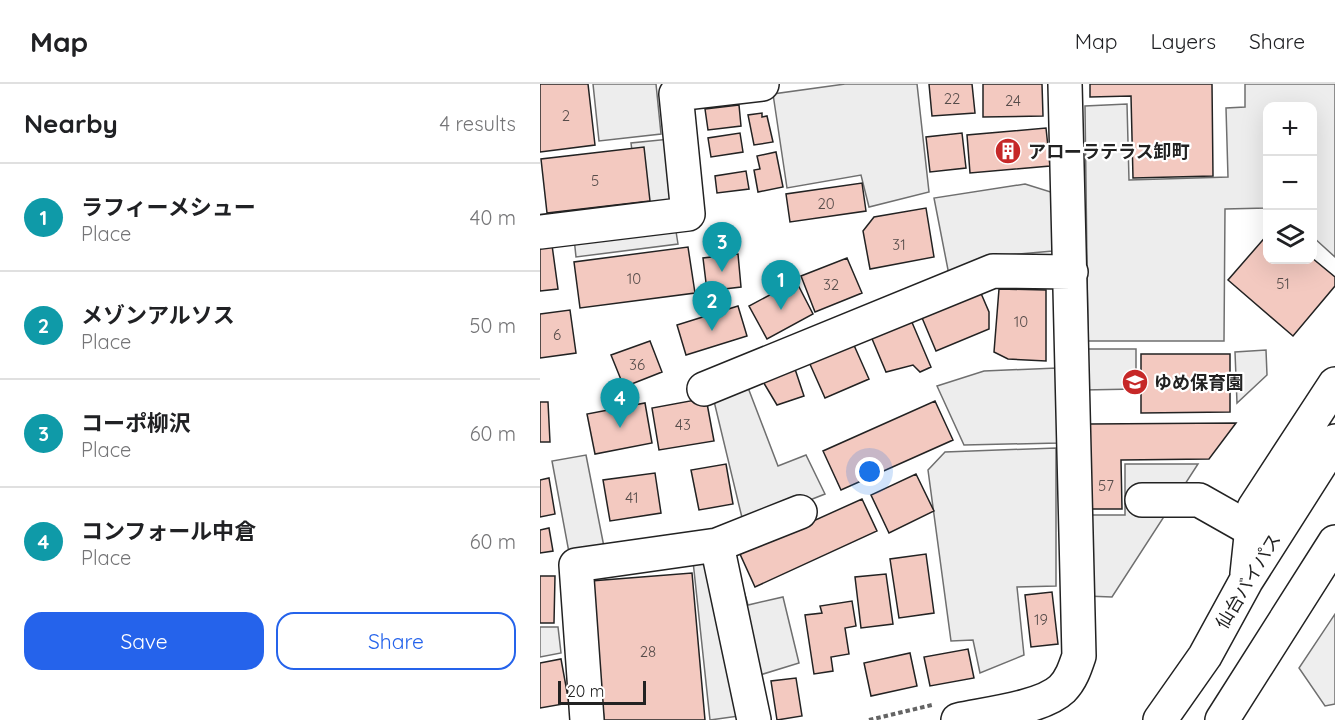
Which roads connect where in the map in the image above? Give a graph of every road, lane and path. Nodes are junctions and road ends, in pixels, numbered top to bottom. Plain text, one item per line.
1 (762, 84) edge
2 (1065, 84) edge
3 (540, 232) edge
4 (1071, 272) junction
5 (1335, 384) edge
6 (704, 389) dead end
7 (1335, 441) edge
8 (1142, 501) dead end
9 (800, 512) dead end
10 (1252, 530) junction
11 (1335, 542) edge
12 (717, 545) junction
13 (1246, 581) junction
14 (946, 712) edge
15 (586, 720) edge
16 (754, 720) edge
17 (869, 720) edge
18 (1160, 720) edge
19 (1222, 720) edge

1 - 3 main road
2 - 4 main road
4 - 6 main road
4 - 14 main road
5 - 10 main road
7 - 13 main road, 仙台バイパス
8 - 10 main road
9 - 12 main road
10 - 13 main road
11 - 19 main road
12 - 15 main road
12 - 16 main road
13 - 18 main road, 仙台バイパス
14 - 17 path

